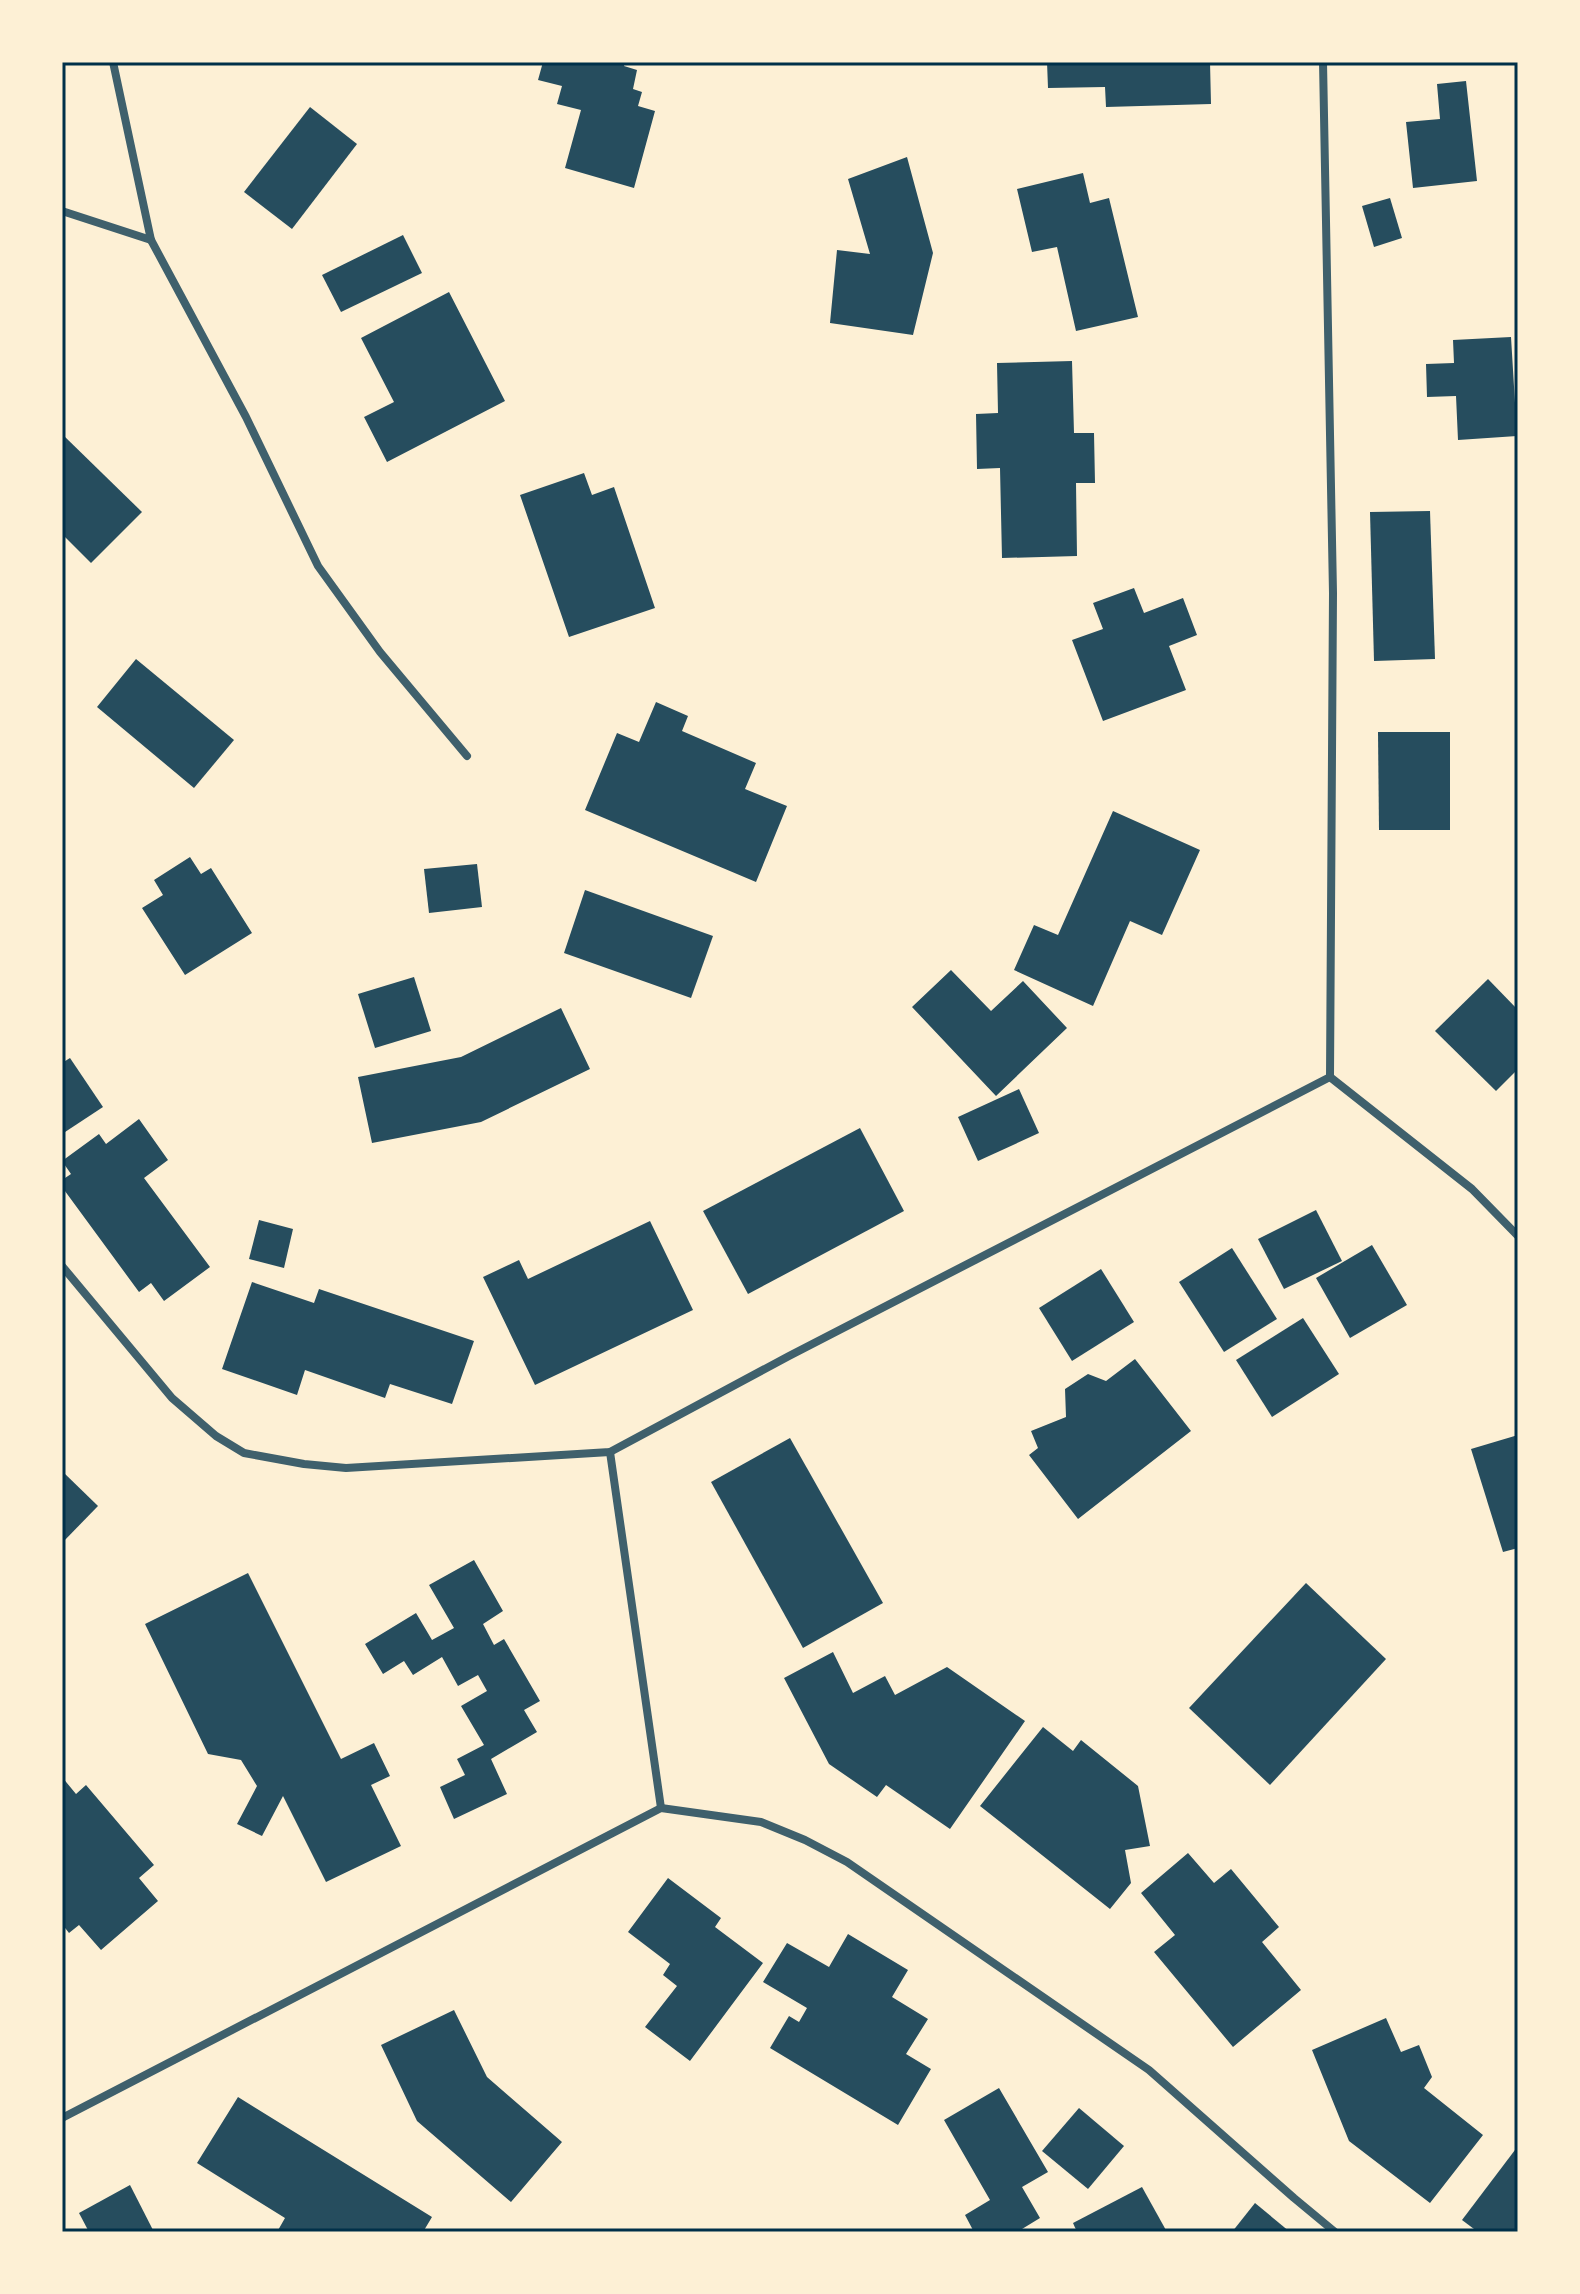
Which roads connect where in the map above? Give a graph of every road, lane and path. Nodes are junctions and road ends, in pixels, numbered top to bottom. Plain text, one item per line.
1 (113, 62) edge
2 (1323, 62) edge
3 (62, 211) edge
4 (151, 240) junction
5 (467, 756) dead end
6 (1330, 1077) junction
7 (1518, 1236) edge
8 (62, 1266) edge
9 (610, 1452) junction
10 (661, 1808) junction
11 (62, 2118) edge
12 (1335, 2232) edge

1 - 4 street
2 - 6 street
3 - 4 street
4 - 5 street
6 - 7 street
6 - 9 street
8 - 9 street
9 - 10 street
10 - 11 street
10 - 12 street

